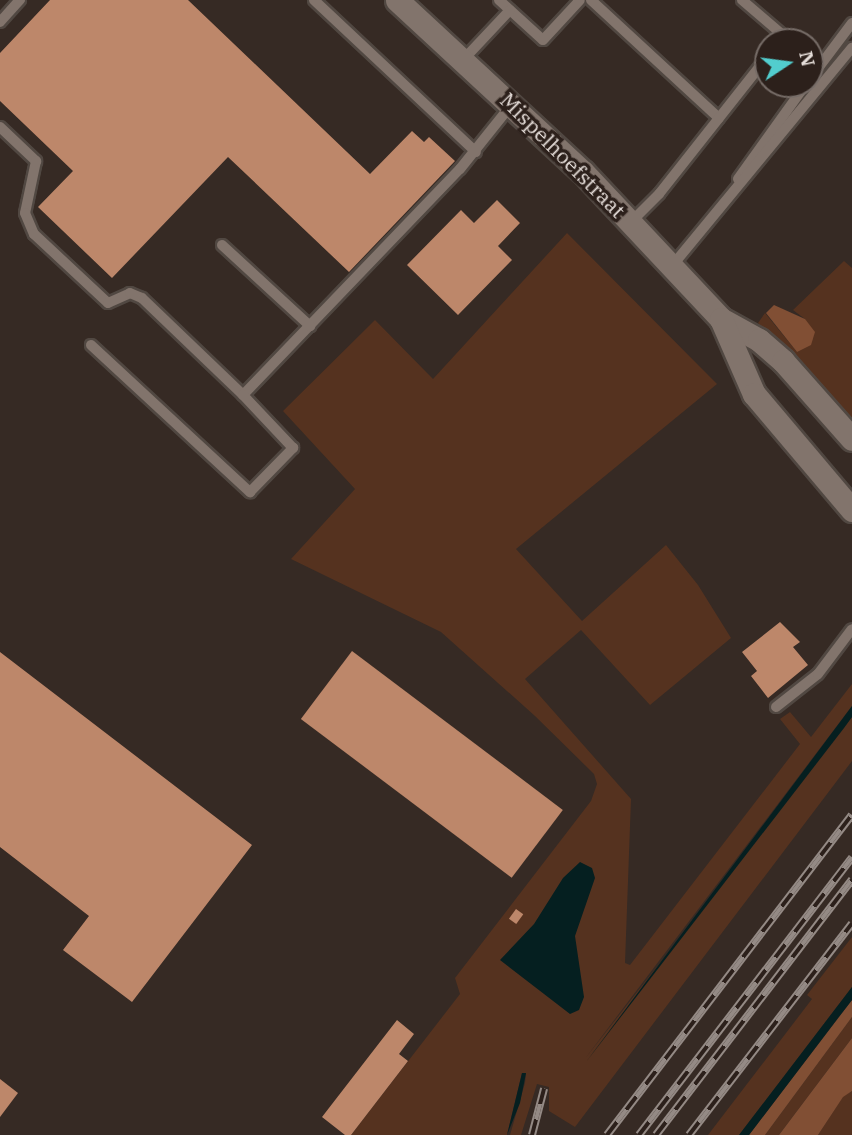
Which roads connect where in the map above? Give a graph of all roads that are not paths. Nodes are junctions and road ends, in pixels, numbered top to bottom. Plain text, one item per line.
1 (20, 0) edge
2 (314, 0) edge
3 (397, 0) edge
4 (499, 0) edge
5 (580, 0) edge
6 (591, 0) edge
7 (742, 0) edge
8 (510, 10) junction
9 (0, 22) edge
10 (852, 23) edge
11 (775, 28) edge
12 (852, 48) edge
13 (464, 59) junction
14 (824, 60) edge
15 (754, 74) edge
16 (796, 98) edge
17 (512, 104) junction
18 (719, 118) junction
19 (0, 127) edge
20 (476, 152) junction
21 (719, 208) junction
22 (631, 222) junction
23 (222, 245) dead end
24 (672, 266) junction
25 (721, 319) junction
26 (310, 326) junction
27 (91, 345) dead end
28 (243, 395) junction
29 (852, 439) edge
30 (852, 510) edge
31 (852, 629) edge
32 (776, 707) dead end

1 - 9 lane
2 - 20 lane
3 - 13 street, Mispelhoefstraat
4 - 8 lane
5 - 8 lane
6 - 18 lane
7 - 11 lane
8 - 13 lane
10 - 14 lane
12 - 21 lane
13 - 17 street, Mispelhoefstraat
15 - 18 lane
16 - 21 lane
17 - 20 lane
17 - 22 street, Mispelhoefstraat
18 - 22 lane
19 - 28 lane
20 - 26 lane
21 - 24 lane
22 - 24 street, Mispelhoefstraat
23 - 26 lane
24 - 25 street, Mispelhoefstraat
25 - 29 street, Mispelhoefstraat
25 - 30 street, Mispelhoefstraat
26 - 28 lane
27 - 28 lane
31 - 32 lane

